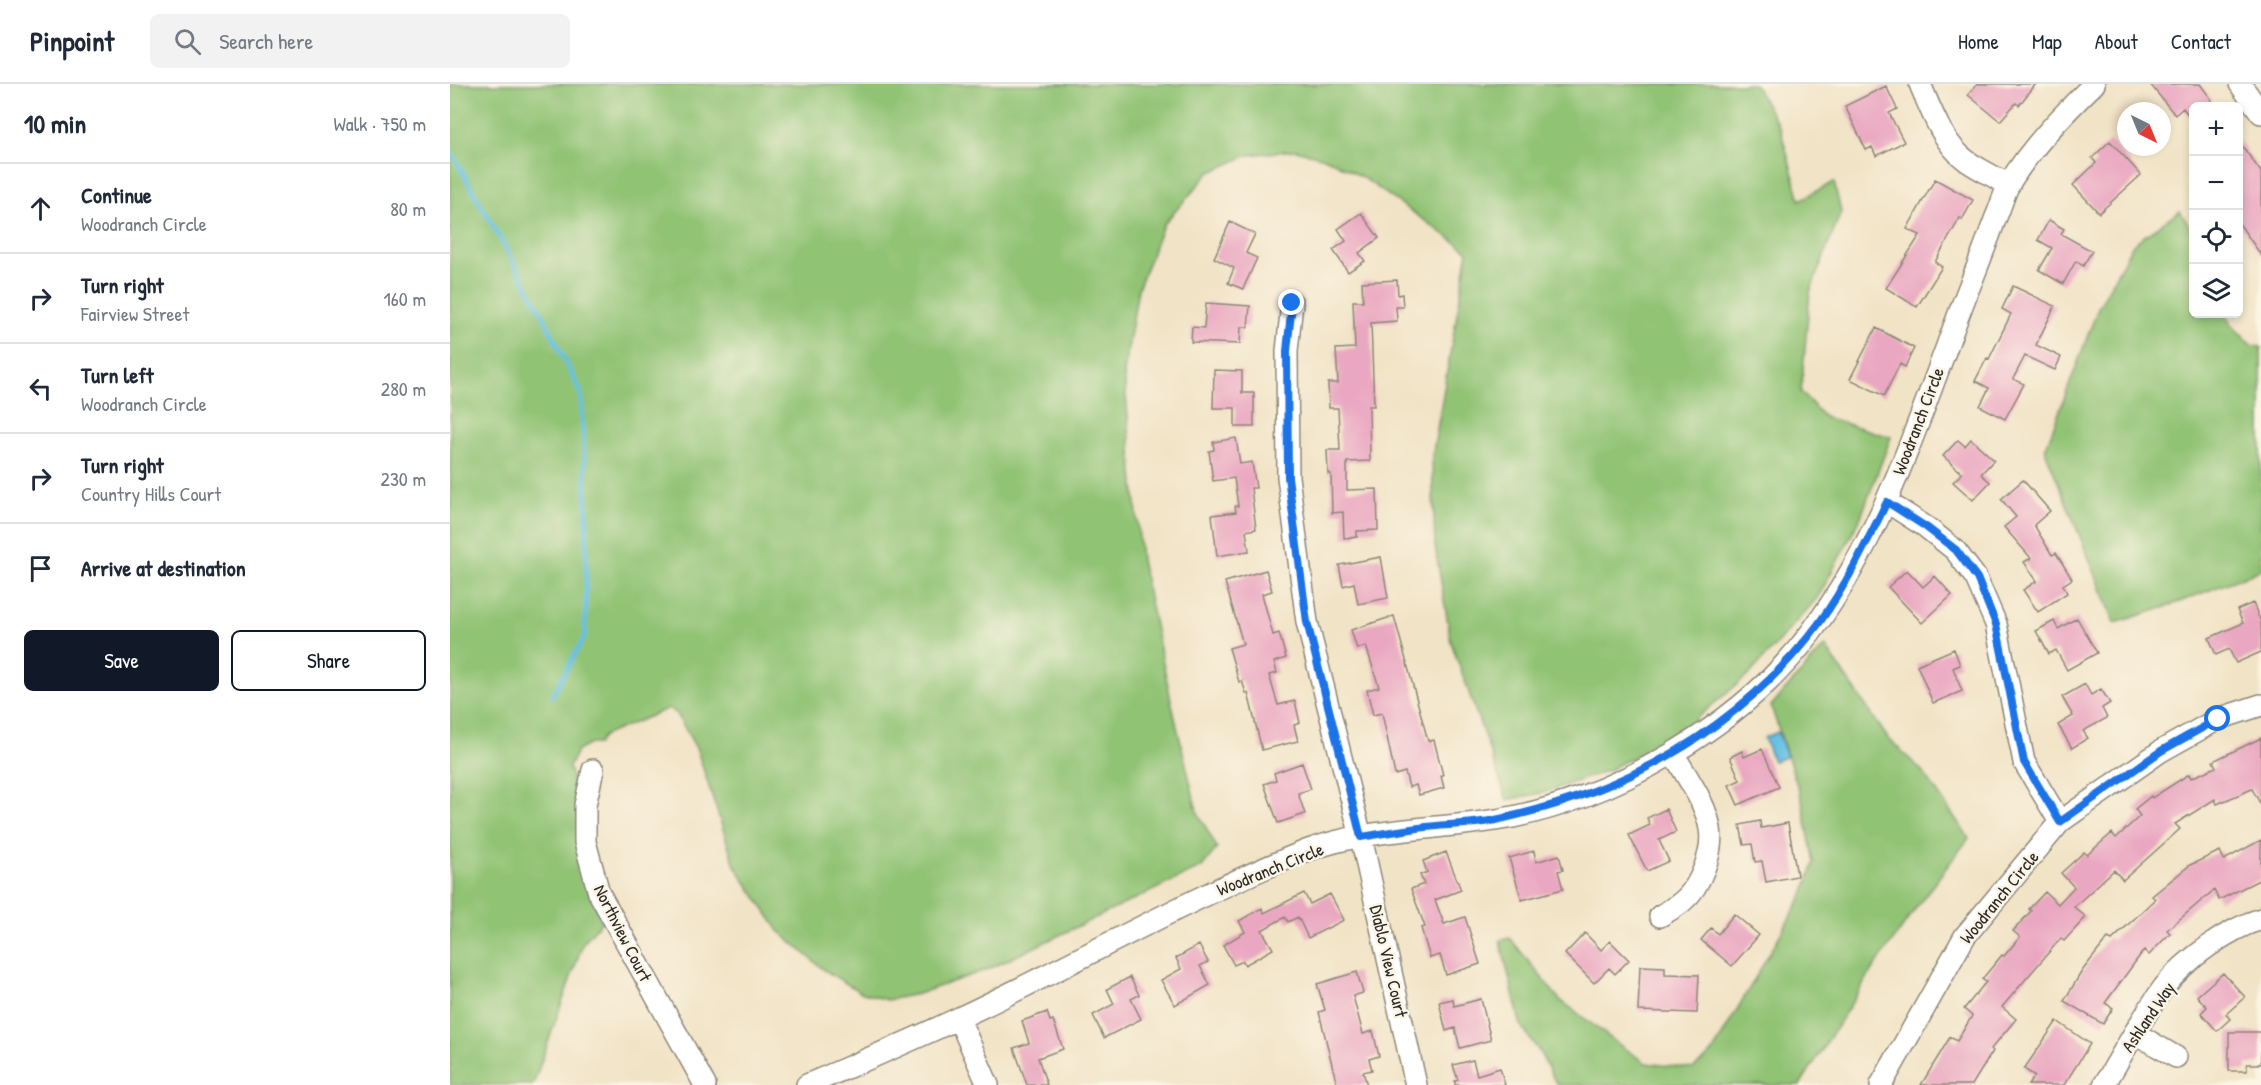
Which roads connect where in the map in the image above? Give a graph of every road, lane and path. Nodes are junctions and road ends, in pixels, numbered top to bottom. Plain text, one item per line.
1 (1920, 84) edge
2 (2094, 84) edge
3 (2240, 84) edge
4 (2261, 113) edge
5 (2008, 185) junction
6 (1292, 303) dead end
7 (1887, 502) junction
8 (2261, 705) edge
9 (1674, 754) junction
10 (593, 770) dead end
11 (2060, 822) junction
12 (1361, 837) junction
13 (1660, 916) dead end
14 (2261, 919) edge
15 (959, 1019) junction
16 (2135, 1033) junction
17 (2176, 1057) dead end
18 (705, 1085) edge
19 (807, 1085) edge
20 (988, 1085) edge
21 (1416, 1085) edge
22 (1881, 1085) edge
23 (2104, 1085) edge

1 - 5 street
2 - 5 street, Woodranch Circle
3 - 4 street
5 - 7 street, Woodranch Circle
6 - 12 street, Diablo View Court
7 - 9 street, Woodranch Circle
7 - 11 street
8 - 11 street, Woodranch Circle
9 - 12 street, Woodranch Circle
9 - 13 street
10 - 18 street, Northview Court
11 - 22 street, Woodranch Circle
12 - 15 street, Woodranch Circle
12 - 21 street, Diablo View Court
14 - 16 street, Ashland Way
15 - 19 street, Woodranch Circle
15 - 20 street
16 - 17 street
16 - 23 street, Ashland Way

